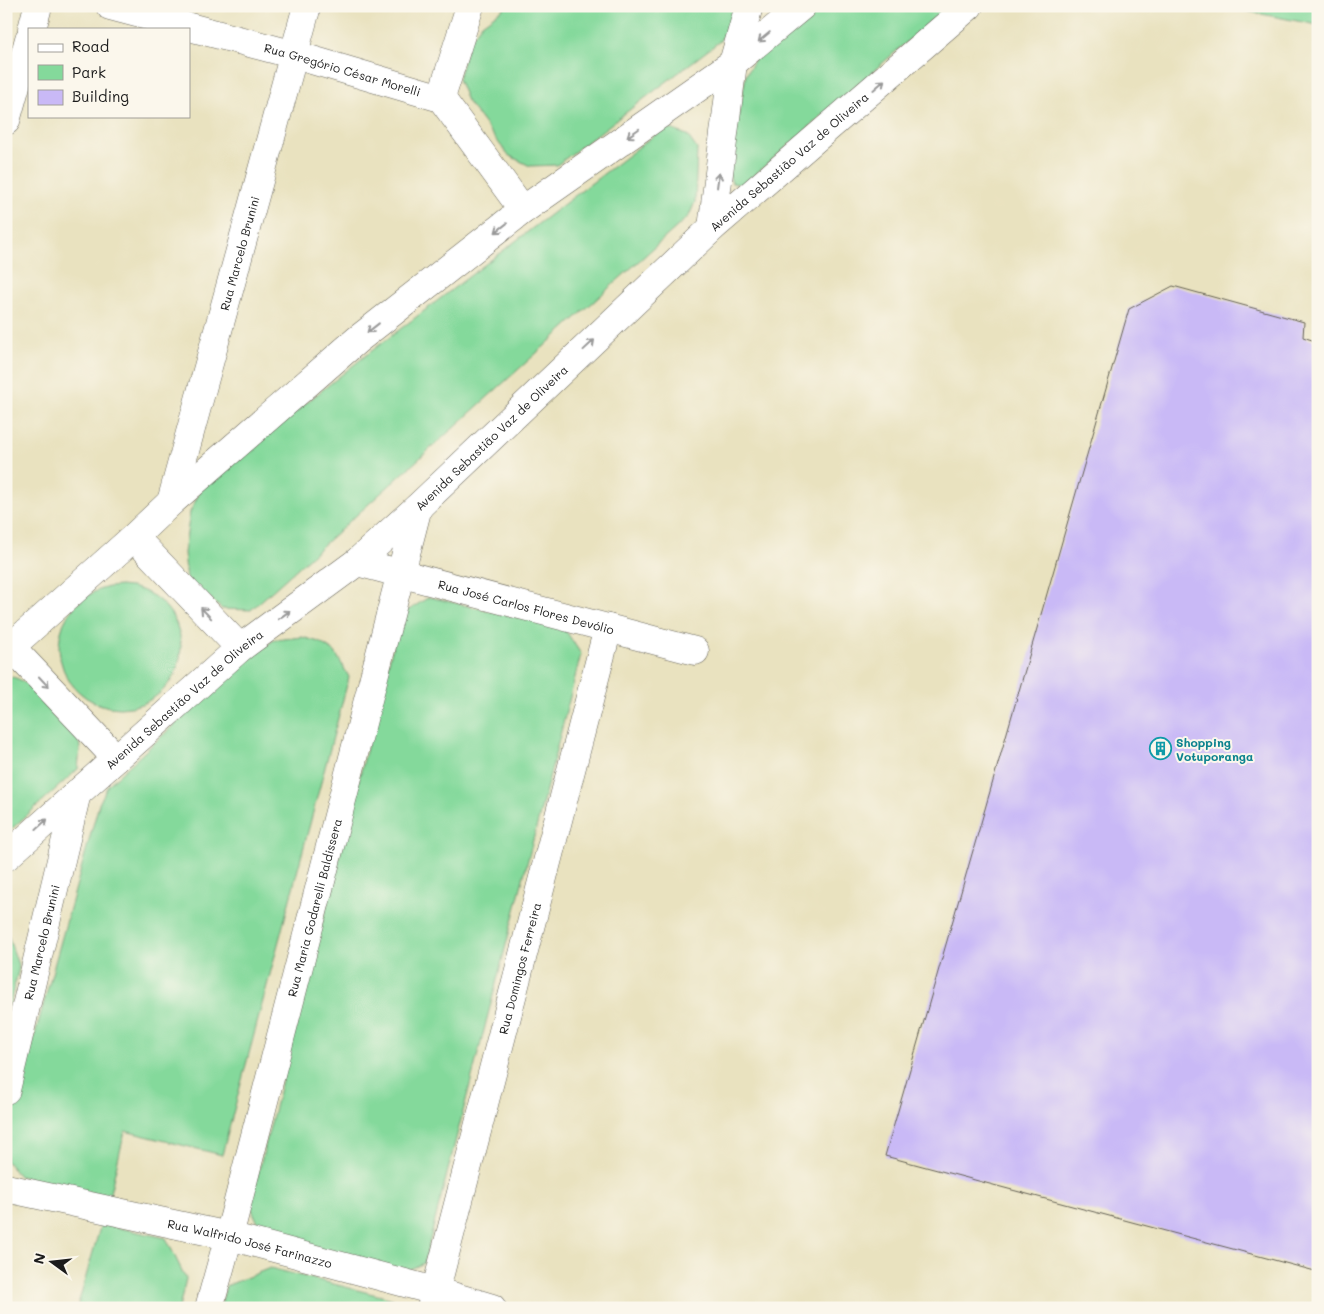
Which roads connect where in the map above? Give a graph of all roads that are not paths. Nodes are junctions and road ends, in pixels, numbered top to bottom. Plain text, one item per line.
1 (38, 6) edge
2 (110, 6) edge
3 (307, 6) edge
4 (470, 6) edge
5 (749, 6) edge
6 (802, 6) edge
7 (969, 6) edge
8 (32, 28) edge
9 (28, 44) edge
10 (295, 55) junction
11 (733, 63) junction
12 (441, 98) junction
13 (6, 121) edge
14 (524, 210) junction
15 (712, 228) junction
16 (171, 502) junction
17 (418, 508) junction
18 (134, 537) junction
19 (357, 562) junction
20 (401, 573) junction
21 (608, 628) junction
22 (8, 648) edge
23 (240, 648) junction
24 (695, 651) dead end
25 (116, 758) junction
26 (77, 793) junction
27 (6, 857) edge
28 (6, 1090) edge
29 (6, 1188) edge
30 (229, 1236) junction
31 (433, 1299) edge
32 (209, 1308) edge
33 (492, 1308) edge

1 - 8 street
2 - 10 street, Rua Gregório César Morelli
3 - 10 street, Rua Marcelo Brunini
4 - 12 street
5 - 11 street
6 -> 11 street
15 -> 7 street, Avenida Sebastião Vaz de Oliveira
9 - 13 street
10 - 12 street, Rua Gregório César Morelli
10 - 16 street, Rua Marcelo Brunini
11 -> 14 street
15 -> 11 street
12 - 14 street
14 -> 16 street
17 -> 15 street, Avenida Sebastião Vaz de Oliveira
16 - 18 street
17 - 19 street, Avenida Sebastião Vaz de Oliveira
17 - 20 street, Rua Maria Godarelli Baldissera
18 - 22 street
23 -> 18 street
19 - 20 street, Rua José Carlos Flores Devólio
23 -> 19 street, Avenida Sebastião Vaz de Oliveira
20 - 21 street, Rua José Carlos Flores Devólio
20 - 30 street, Rua Maria Godarelli Baldissera
21 - 24 street, Rua José Carlos Flores Devólio
21 - 31 street, Rua Domingos Ferreira
22 -> 25 street
23 - 25 street, Avenida Sebastião Vaz de Oliveira
25 - 26 street, Avenida Sebastião Vaz de Oliveira
27 -> 26 street, Avenida Sebastião Vaz de Oliveira
26 - 28 street, Rua Marcelo Brunini
29 - 30 street, Rua Walfrido José Farinazzo
30 - 31 street, Rua Walfrido José Farinazzo
30 - 32 street, Rua Maria Godarelli Baldissera
31 - 33 street, Rua Walfrido José Farinazzo

